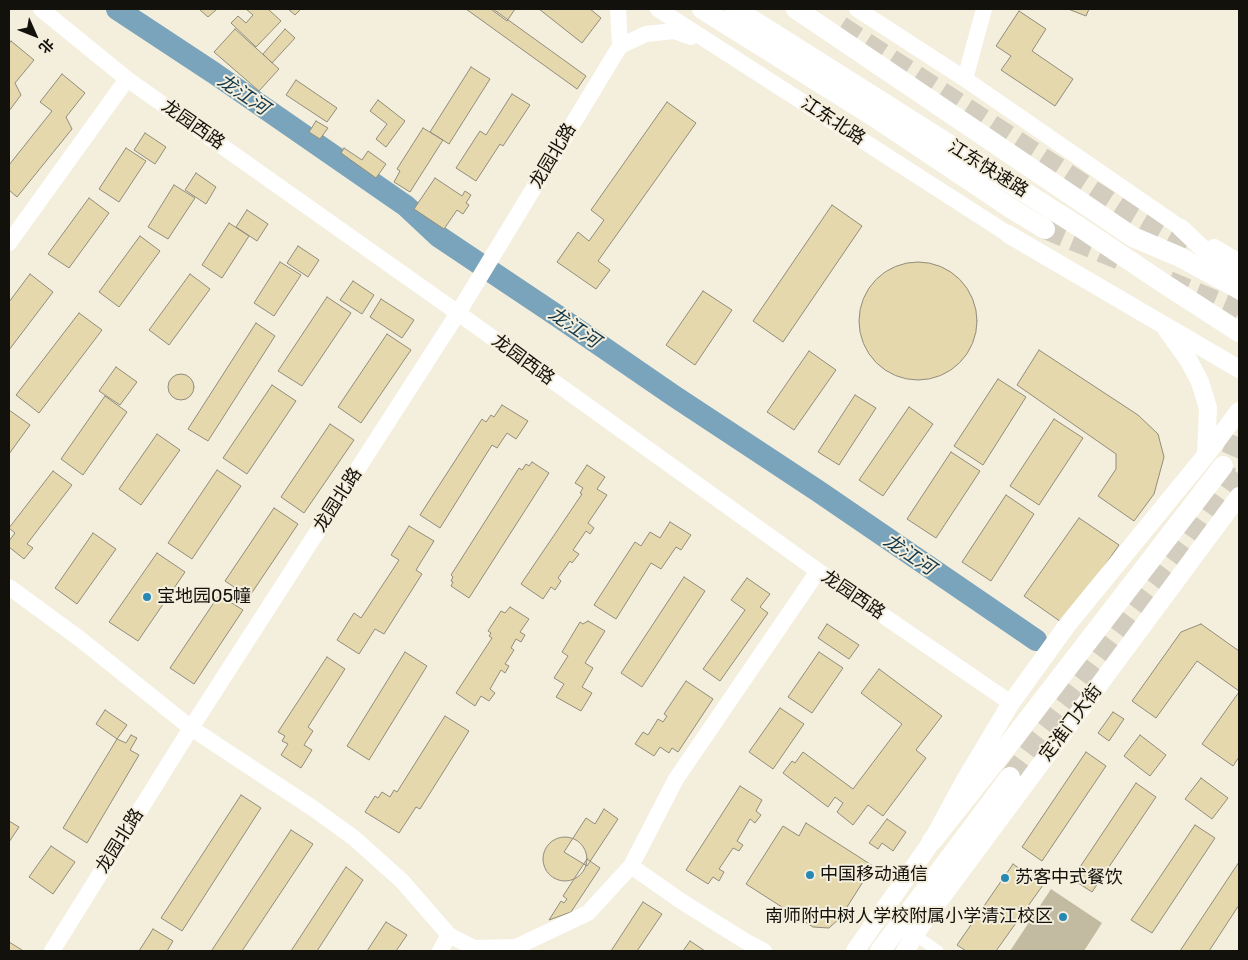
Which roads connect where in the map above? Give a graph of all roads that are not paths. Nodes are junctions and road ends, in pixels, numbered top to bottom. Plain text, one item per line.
1 (41, 9) edge
2 (618, 9) edge
3 (658, 9) edge
4 (702, 9) edge
5 (734, 9) edge
6 (796, 9) edge
7 (815, 9) edge
8 (857, 9) edge
9 (984, 9) edge
10 (841, 26) tunnel mouth
11 (712, 43) junction
12 (620, 46) junction
13 (128, 79) junction
14 (966, 79) junction
15 (1181, 228) junction
16 (1045, 229) tunnel mouth
17 (1008, 234) joint
18 (9, 243) edge
19 (1180, 257) junction
20 (1239, 263) edge
21 (1164, 283) junction
22 (1239, 283) edge
23 (1239, 290) edge
24 (458, 313) junction
25 (1162, 324) junction
26 (1239, 332) edge
27 (1239, 369) edge
28 (1239, 411) edge
29 (1206, 455) junction
30 (1223, 466) tunnel mouth
31 (1239, 496) edge
32 (818, 571) junction
33 (9, 587) edge
34 (1011, 703) junction
35 (191, 728) junction
36 (1010, 778) tunnel mouth
37 (932, 841) junction
38 (631, 866) junction
39 (449, 935) junction
40 (915, 935) junction
41 (52, 951) edge
42 (440, 951) edge
43 (764, 951) edge
44 (855, 951) edge
45 (880, 951) edge
46 (905, 951) edge
47 (938, 951) edge

1 - 13 main road, 龙园西路
2 - 12 main road
3 - 11 main road, 江东北路
4 - 16 highway
5 - 21 highway, 江东快速路
6 - 19 highway, 江东快速路
7 - 10 highway
8 - 14 main road
9 - 14 main road
11 - 12 main road
11 - 17 main road, 江东北路
12 - 24 main road, 龙园北路
13 - 18 main road
13 - 24 main road, 龙园西路
14 - 15 main road
15 - 20 main road
15 - 22 main road
17 - 25 main road
19 - 21 highway
19 - 23 highway, 江东快速路
21 - 26 highway, 江东快速路
24 - 32 main road, 龙园西路
24 - 35 main road, 龙园北路
25 - 27 main road
25 - 29 main road
28 - 29 main road
29 - 34 main road
30 - 37 highway
31 - 40 main road, 定淮门大街
32 - 34 main road, 龙园西路
32 - 38 main road
33 - 35 main road
34 - 37 main road
35 - 39 main road
35 - 41 main road, 龙园北路
36 - 45 highway
37 - 44 main road
38 - 39 main road
38 - 43 main road
39 - 42 main road
40 - 46 main road, 定淮门大街
40 - 47 street

